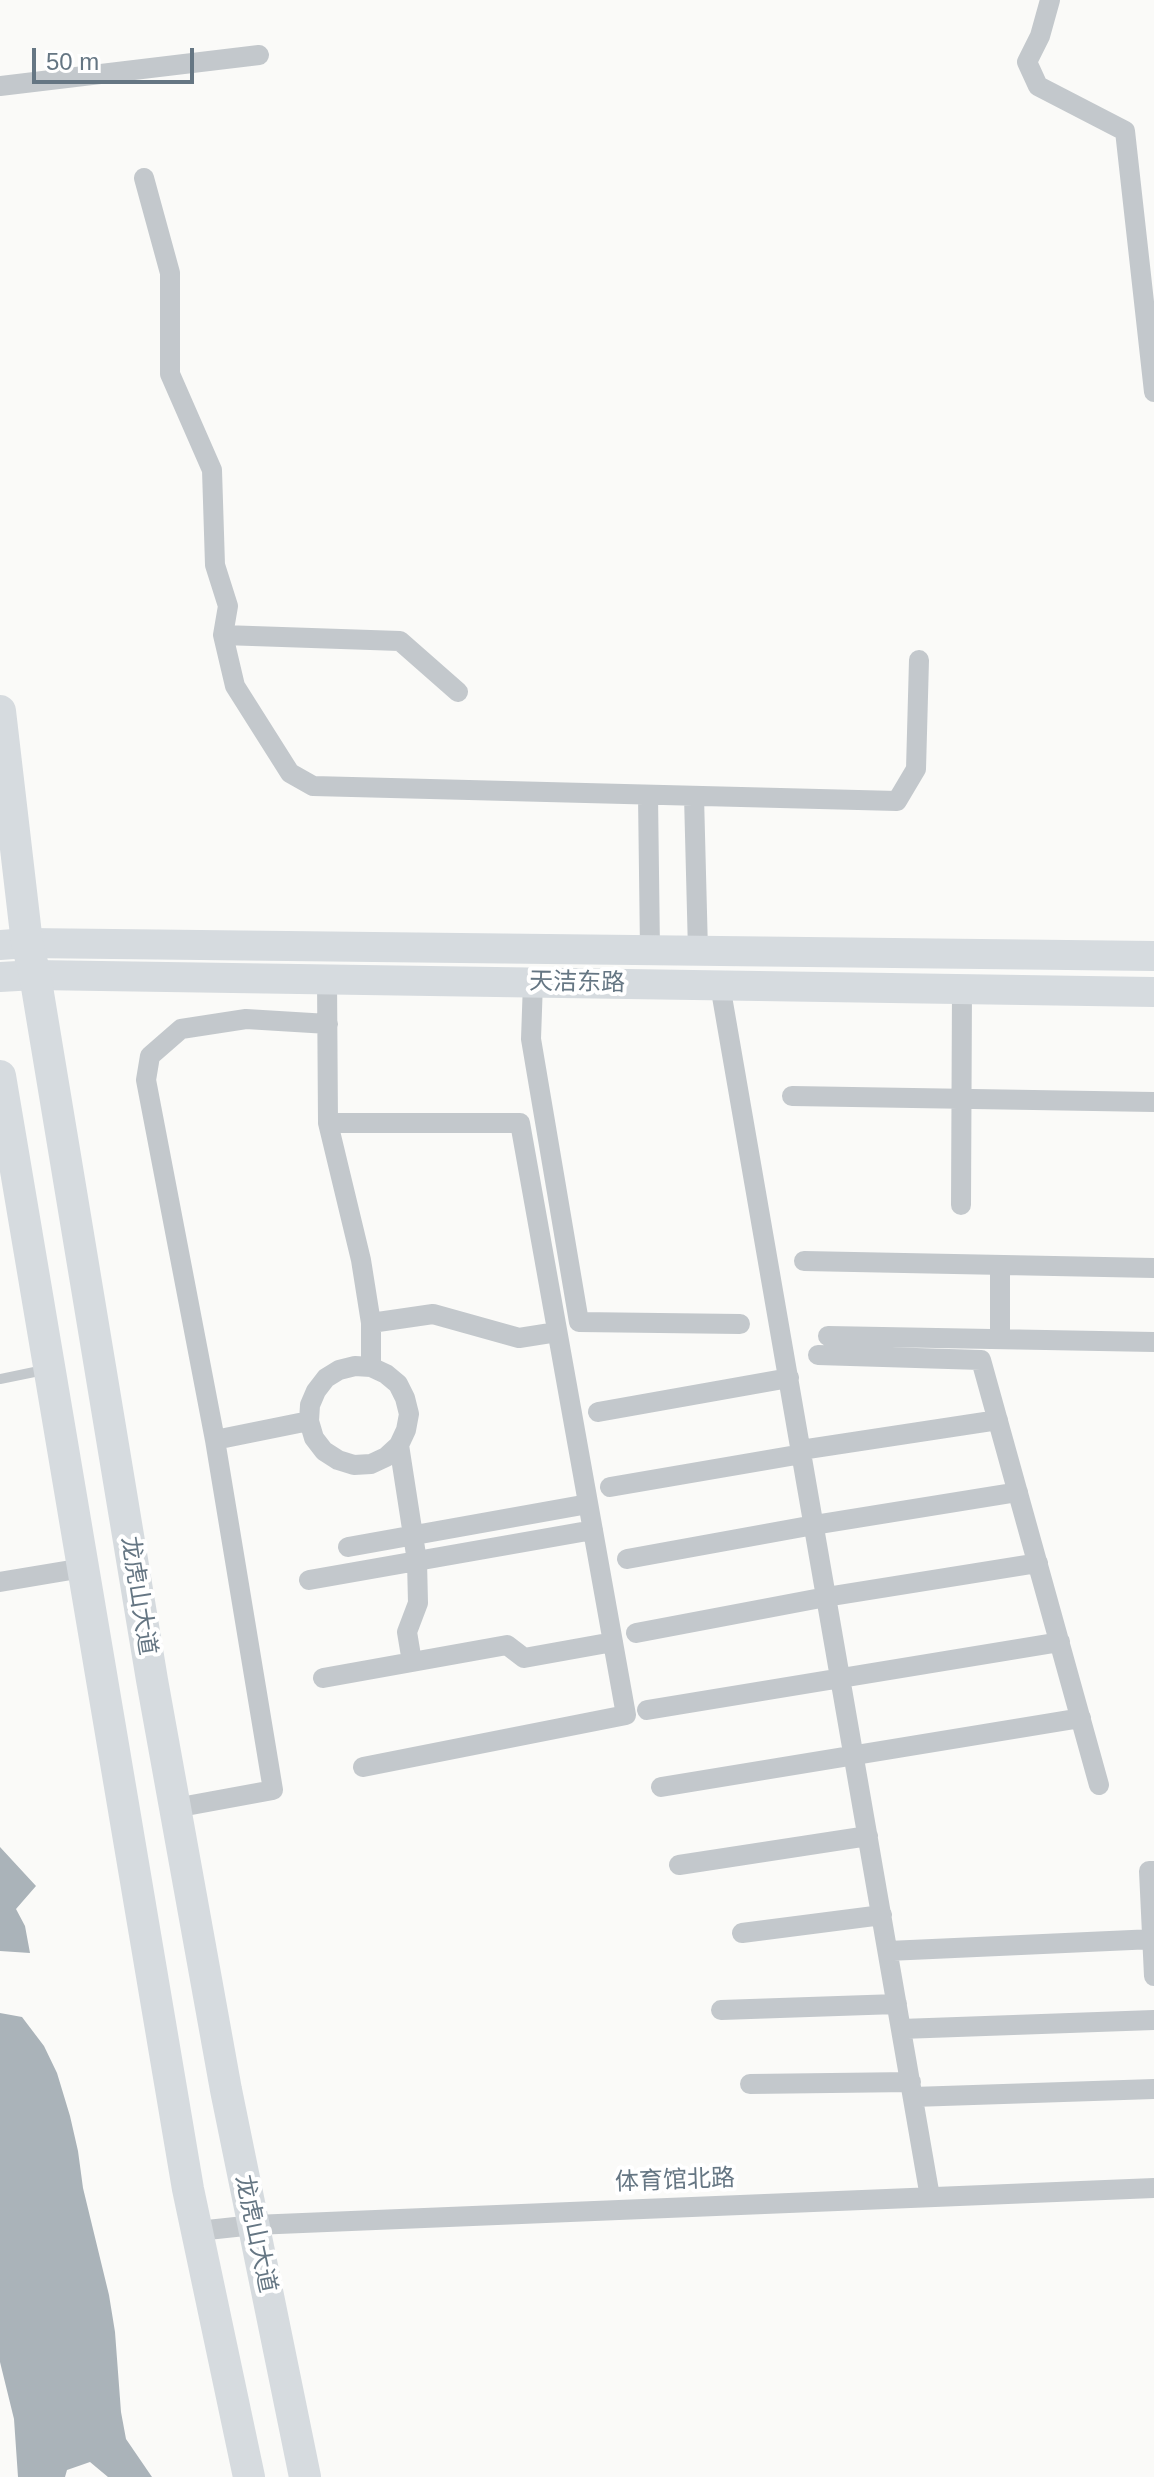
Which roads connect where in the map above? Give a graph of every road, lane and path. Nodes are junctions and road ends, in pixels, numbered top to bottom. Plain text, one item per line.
1 (1050, 0) edge
2 (259, 55) dead end
3 (0, 86) edge
4 (144, 178) dead end
5 (1154, 392) edge
6 (223, 635) junction
7 (919, 660) dead end
8 (458, 692) dead end
9 (0, 711) edge
10 (648, 795) junction
11 (694, 796) junction
12 (14, 944) edge
13 (650, 950) junction
14 (698, 951) junction
15 (1154, 956) edge
16 (35, 975) junction
17 (0, 977) edge
18 (327, 979) junction
19 (533, 982) junction
20 (720, 985) junction
21 (962, 989) junction
22 (1154, 992) edge
23 (328, 1024) junction
24 (0, 1076) edge
25 (792, 1096) dead end
26 (961, 1099) junction
27 (1154, 1102) edge
28 (328, 1123) junction
29 (961, 1205) dead end
30 (804, 1261) dead end
31 (1000, 1266) junction
32 (1154, 1268) edge
33 (371, 1323) junction
34 (740, 1324) dead end
35 (557, 1332) junction
36 (828, 1336) dead end
37 (1000, 1339) junction
38 (1154, 1342) edge
39 (818, 1355) dead end
40 (371, 1367) junction
41 (50, 1369) junction
42 (789, 1378) junction
43 (0, 1379) edge
44 (598, 1412) dead end
45 (998, 1420) junction
46 (309, 1421) junction
47 (215, 1440) junction
48 (399, 1445) junction
49 (801, 1452) junction
50 (610, 1487) dead end
51 (1018, 1492) junction
52 (588, 1504) junction
53 (814, 1525) junction
54 (593, 1530) junction
55 (413, 1535) junction
56 (348, 1547) dead end
57 (627, 1559) dead end
58 (417, 1561) junction
59 (1038, 1563) junction
60 (83, 1568) junction
61 (309, 1580) dead end
62 (0, 1582) edge
63 (826, 1597) junction
64 (636, 1633) dead end
65 (613, 1642) junction
66 (1060, 1642) junction
67 (412, 1662) junction
68 (323, 1678) dead end
69 (841, 1679) junction
70 (647, 1710) dead end
71 (1081, 1718) junction
72 (854, 1757) junction
73 (363, 1767) dead end
74 (1099, 1785) dead end
75 (661, 1787) dead end
76 (175, 1808) junction
77 (868, 1836) junction
78 (679, 1865) dead end
79 (1154, 1871) edge
80 (882, 1915) junction
81 (742, 1933) dead end
82 (1153, 1939) edge
83 (888, 1951) junction
84 (1154, 1976) edge
85 (897, 2004) junction
86 (721, 2010) dead end
87 (1154, 2020) edge
88 (901, 2029) junction
89 (750, 2084) dead end
90 (1154, 2089) edge
91 (912, 2090) junction
92 (1154, 2188) edge
93 (930, 2197) junction
94 (254, 2225) junction
95 (198, 2231) junction
96 (249, 2477) edge
97 (305, 2477) edge

1 - 5 street
2 - 3 street
4 - 6 street
6 - 8 street
6 - 10 street
7 - 11 street
9 - 12 main road, 龙虎山大道
10 - 11 street
10 - 13 street
11 - 14 street
12 - 13 main road, 天洁东路
12 - 16 main road, 龙虎山大道
13 - 14 main road, 天洁东路
14 - 15 main road, 天洁东路
16 - 17 main road, 天洁东路
16 - 18 main road, 天洁东路
16 - 76 main road, 龙虎山大道
18 - 19 main road, 天洁东路
18 - 23 street
19 - 20 main road, 天洁东路
19 - 34 street
20 - 21 main road, 天洁东路
20 - 42 street
21 - 22 main road, 天洁东路
21 - 26 street
23 - 28 street
23 - 47 street
24 - 41 main road, 龙虎山大道
25 - 26 street
26 - 27 street
26 - 29 street
28 - 33 street
28 - 35 street
30 - 31 street
31 - 32 street
31 - 37 street
33 - 35 street
33 - 40 street
35 - 52 street
36 - 37 street
37 - 38 street
39 - 45 street
40 - 46 street
40 - 48 street
41 - 43 lane
41 - 60 main road, 龙虎山大道
42 - 44 street
42 - 49 street
45 - 49 street
45 - 51 street
46 - 47 street
46 - 48 street
47 - 76 street
48 - 55 street
49 - 50 street
49 - 53 street
51 - 53 street
51 - 59 street
52 - 54 street
52 - 55 street
53 - 57 street
53 - 63 street
54 - 58 street
54 - 65 street
55 - 56 street
55 - 58 street
58 - 61 street
58 - 67 street
59 - 63 street
59 - 66 street
60 - 62 street
60 - 95 main road, 龙虎山大道
63 - 64 street
63 - 69 street
65 - 67 street
65 - 73 street
66 - 69 street
66 - 71 street
67 - 68 street
69 - 70 street
69 - 72 street
71 - 72 street
71 - 74 street
72 - 75 street
72 - 77 street
76 - 94 main road, 龙虎山大道
77 - 78 street
77 - 80 street
79 - 82 street
80 - 81 street
80 - 83 street
82 - 83 street
82 - 84 street
83 - 85 street
85 - 86 street
85 - 88 street
87 - 88 street
88 - 91 street
89 - 91 street
90 - 91 street
91 - 93 street
92 - 93 street, 体育馆北路
93 - 94 street, 体育馆北路
94 - 95 street, 体育馆北路
94 - 97 main road, 龙虎山大道
95 - 96 main road, 龙虎山大道

